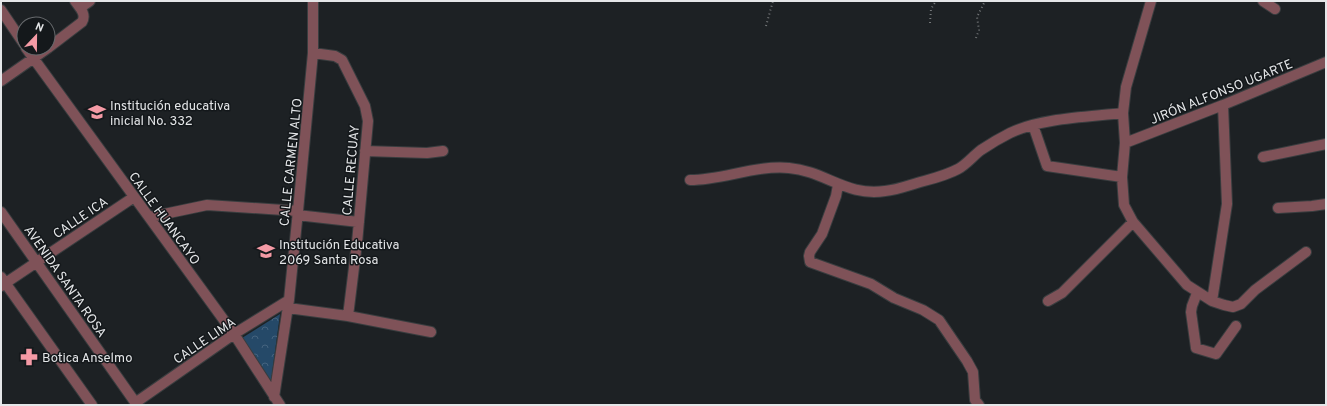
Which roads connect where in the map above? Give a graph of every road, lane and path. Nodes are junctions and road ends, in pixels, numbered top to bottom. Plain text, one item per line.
1 (90, 1) edge
2 (313, 1) edge
3 (773, 1) edge
4 (936, 1) edge
5 (985, 1) edge
6 (1151, 1) edge
7 (1263, 1) edge
8 (77, 4) edge
9 (1275, 9) dead end
10 (1, 10) edge
11 (930, 23) dead end
12 (766, 26) dead end
13 (16, 32) edge
14 (976, 38) dead end
15 (56, 42) edge
16 (314, 53) junction
17 (32, 56) edge
18 (38, 56) edge
19 (34, 59) junction
20 (1326, 62) edge
21 (1, 81) edge
22 (1223, 105) junction
23 (1123, 113) junction
24 (1033, 125) junction
25 (1125, 143) junction
26 (1326, 144) edge
27 (365, 151) junction
28 (443, 151) dead end
29 (1263, 157) dead end
30 (1122, 177) junction
31 (690, 180) dead end
32 (838, 185) junction
33 (134, 197) junction
34 (1326, 204) edge
35 (1278, 208) dead end
36 (1, 212) edge
37 (298, 213) junction
38 (150, 217) junction
39 (359, 222) junction
40 (1133, 222) junction
41 (1306, 252) dead end
42 (37, 262) junction
43 (2, 282) edge
44 (1197, 293) junction
45 (1048, 301) dead end
46 (1212, 301) junction
47 (288, 304) junction
48 (348, 316) junction
49 (1236, 326) dead end
50 (431, 332) dead end
51 (234, 334) junction
52 (277, 401) edge
53 (136, 404) edge
54 (92, 405) edge
55 (979, 405) edge

1 - 8 street
2 - 16 street, CALLE CARMEN ALTO
3 - 12 path
4 - 11 path
5 - 14 path
6 - 23 street
7 - 9 street
8 - 15 street
10 - 13 street
16 - 27 street, CALLE RECUAY
16 - 37 street, CALLE CARMEN ALTO
17 - 19 street, CALLE HUANCAYO
18 - 19 street
19 - 21 street
19 - 33 street, CALLE HUANCAYO
20 - 22 street, JIRÓN ALFONSO UGARTE
22 - 25 street, JIRÓN ALFONSO UGARTE
22 - 46 street
23 - 24 street
23 - 25 street
24 - 30 street
24 - 32 street
25 - 30 street
26 - 29 street
27 - 28 street
27 - 39 street, CALLE RECUAY
30 - 40 street
31 - 32 street
32 - 55 street
33 - 38 street, CALLE HUANCAYO
33 - 42 street, CALLE ICA
34 - 35 street
36 - 42 street, AVENIDA SANTA ROSA
37 - 38 street
37 - 39 street
37 - 47 street, CALLE CARMEN ALTO
38 - 51 street, CALLE HUANCAYO
39 - 48 street, CALLE RECUAY
40 - 44 street
40 - 45 street
41 - 46 street
42 - 43 street, CALLE ICA
42 - 53 street, AVENIDA SANTA ROSA
43 - 54 street
44 - 46 street
44 - 49 street
47 - 48 street
47 - 51 street, CALLE LIMA
47 - 52 street, CALLE CARMEN ALTO
48 - 50 street
51 - 52 street, CALLE HUANCAYO
51 - 53 street, CALLE LIMA

